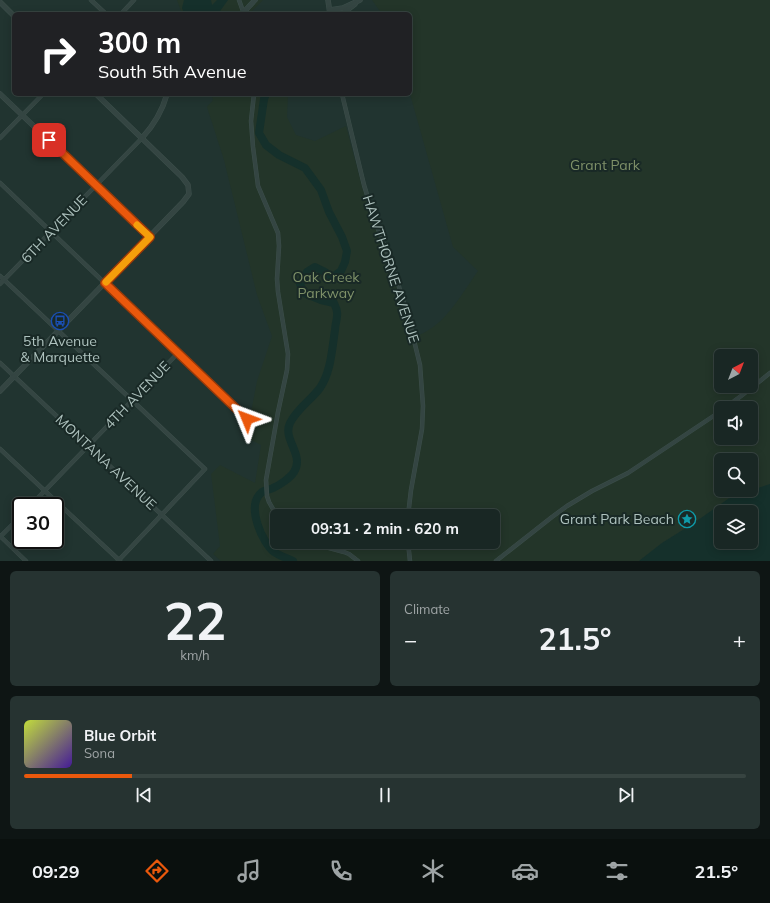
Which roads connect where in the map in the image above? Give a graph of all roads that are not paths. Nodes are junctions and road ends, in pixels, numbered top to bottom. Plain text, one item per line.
1 (91, 0) edge
2 (134, 0) edge
3 (239, 0) edge
4 (255, 0) edge
5 (328, 0) edge
6 (0, 2) edge
7 (104, 12) edge
8 (122, 12) edge
9 (242, 12) edge
10 (245, 12) edge
11 (330, 12) edge
12 (345, 12) edge
13 (12, 14) edge
14 (0, 94) edge
15 (41, 96) edge
16 (98, 96) edge
17 (166, 96) edge
18 (254, 96) edge
19 (342, 96) edge
20 (23, 115) junction
21 (0, 138) edge
22 (142, 138) junction
23 (0, 183) edge
24 (96, 186) junction
25 (51, 232) junction
26 (150, 237) junction
27 (0, 276) edge
28 (4, 280) junction
29 (105, 283) junction
30 (0, 284) edge
31 (58, 331) junction
32 (178, 353) junction
33 (0, 363) edge
34 (770, 373) edge
35 (14, 376) junction
36 (0, 391) edge
37 (133, 400) junction
38 (735, 401) edge
39 (714, 416) edge
40 (247, 419) dead end
41 (89, 446) junction
42 (0, 449) edge
43 (45, 491) junction
44 (39, 497) edge
45 (274, 509) edge
46 (409, 509) edge
47 (163, 515) junction
48 (12, 525) edge
49 (0, 537) edge
50 (333, 549) edge
51 (409, 549) edge
52 (26, 561) edge
53 (119, 561) edge
54 (212, 561) edge
55 (358, 561) edge
56 (410, 561) edge
57 (496, 561) edge

1 - 7 street
2 - 8 street
3 - 9 street
4 - 10 street
5 - 11 street
6 - 13 street
11 - 12 street
14 - 20 street
15 - 20 street
16 - 22 street
17 - 22 street
18 - 45 street
19 - 46 street, HAWTHORNE AVENUE
20 - 21 street
20 - 24 street
22 - 24 street, 6TH AVENUE
22 - 26 street
23 - 25 street
24 - 25 street, 6TH AVENUE
24 - 26 street
25 - 28 street, 6TH AVENUE
25 - 29 street
26 - 29 street
27 - 28 street
28 - 30 street, 6TH AVENUE
28 - 31 street
29 - 31 street
29 - 32 street
31 - 35 street
31 - 37 street
32 - 37 street, 4TH AVENUE
32 - 40 street
33 - 35 street, MONTANA AVENUE
34 - 38 street
35 - 36 street
35 - 41 street, MONTANA AVENUE
37 - 41 street, 4TH AVENUE
37 - 47 street
39 - 57 street
41 - 43 street, 4TH AVENUE
41 - 47 street, MONTANA AVENUE
42 - 43 street
43 - 44 street, 4TH AVENUE
43 - 53 street
47 - 53 street
47 - 54 street, MONTANA AVENUE
48 - 49 street
49 - 52 street
50 - 55 street
51 - 56 street

